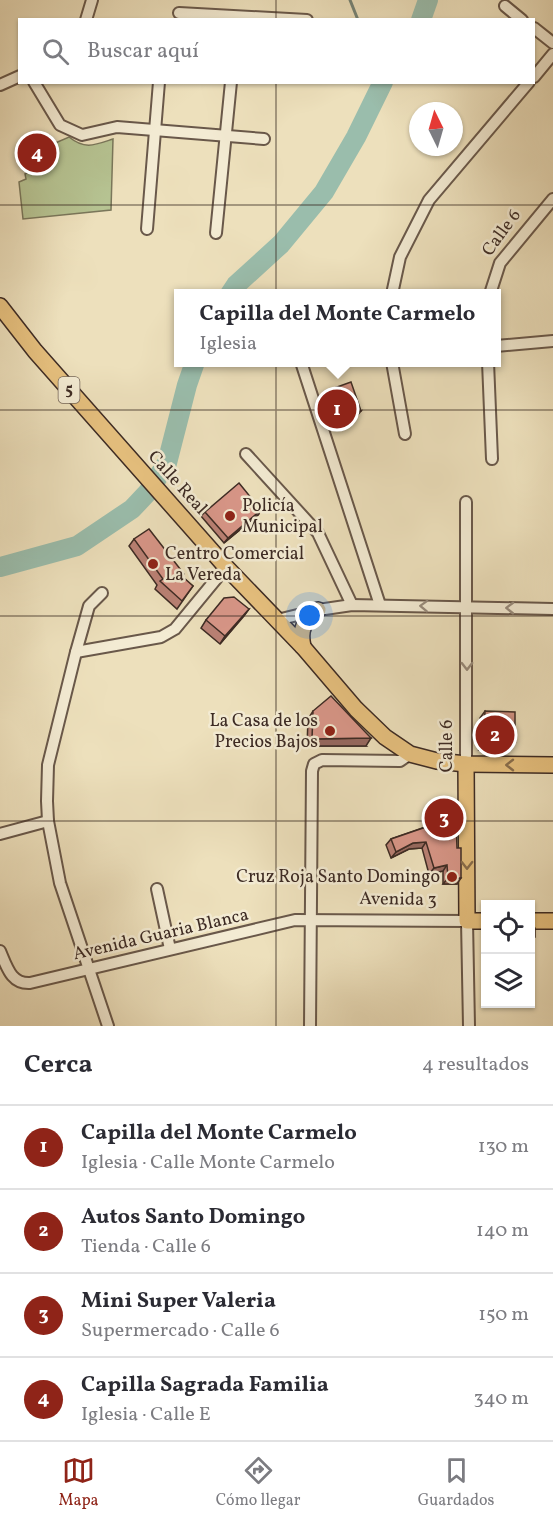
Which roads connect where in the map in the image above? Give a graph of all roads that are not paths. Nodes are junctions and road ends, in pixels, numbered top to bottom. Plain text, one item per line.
1 (92, 0) edge
2 (183, 0) edge
3 (505, 6) dead end
4 (178, 16) edge
5 (87, 18) edge
6 (242, 18) edge
7 (520, 18) edge
8 (535, 29) edge
9 (553, 43) edge
10 (553, 54) edge
11 (535, 76) edge
12 (18, 77) edge
13 (35, 84) edge
14 (159, 84) edge
15 (231, 84) edge
16 (527, 84) edge
17 (0, 85) edge
18 (155, 129) junction
19 (225, 136) junction
20 (264, 139) dead end
21 (553, 199) edge
22 (147, 229) dead end
23 (216, 232) dead end
24 (393, 289) edge
25 (492, 289) edge
26 (0, 306) edge
27 (553, 341) edge
28 (501, 346) edge
29 (303, 367) edge
30 (393, 367) edge
31 (488, 367) edge
32 (405, 434) dead end
33 (246, 454) dead end
34 (492, 459) dead end
35 (466, 502) dead end
36 (226, 567) junction
37 (102, 593) dead end
38 (380, 604) junction
39 (352, 605) junction
40 (467, 608) junction
41 (553, 609) edge
42 (318, 610) junction
43 (277, 620) junction
44 (303, 647) junction
45 (76, 652) junction
46 (410, 753) junction
47 (466, 765) junction
48 (553, 765) edge
49 (48, 821) junction
50 (0, 834) edge
51 (157, 889) dead end
52 (309, 919) junction
53 (467, 921) junction
54 (481, 921) edge
55 (535, 921) edge
56 (553, 921) edge
57 (170, 949) junction
58 (0, 951) edge
59 (88, 969) junction
60 (108, 1026) edge
61 (310, 1026) edge
62 (468, 1026) edge

1 - 5 street
2 - 4 street
3 - 7 street
4 - 6 street
8 - 9 street
10 - 11 street
12 - 17 street
13 - 18 street
14 - 18 street
15 - 19 street
16 - 24 street
18 - 19 street
18 - 22 street
19 - 20 street
19 - 23 street
21 - 25 street, Calle 6
26 - 36 main road, Calle Real / 5
27 - 28 street
29 - 38 street
30 - 32 street
31 - 34 street
33 - 39 street
35 - 40 street, Calle 6
36 - 43 main road, Calle Real / 5
36 - 45 street
37 - 45 street
38 - 39 street
40 -> 38 street
39 - 42 street
41 -> 40 street
40 -> 47 street, Calle 6
42 - 43 street
42 - 44 main road
43 - 44 main road, Calle Real / 5
44 - 46 main road, Calle Real / 5
45 - 49 street
46 - 47 main road, 5
46 - 52 street
48 -> 47 main road, 5
47 -> 53 main road, Calle 6
49 - 50 street
49 - 59 street
51 - 57 street
52 - 53 street, Avenida 3
52 - 57 street, Avenida Guaria Blanca
52 - 61 street
53 - 54 main road, Avenida 3
53 - 62 street, Calle 6
55 - 56 main road
57 - 59 street, Avenida Guaria Blanca
58 - 59 street, Avenida Guaria Blanca
59 - 60 street

